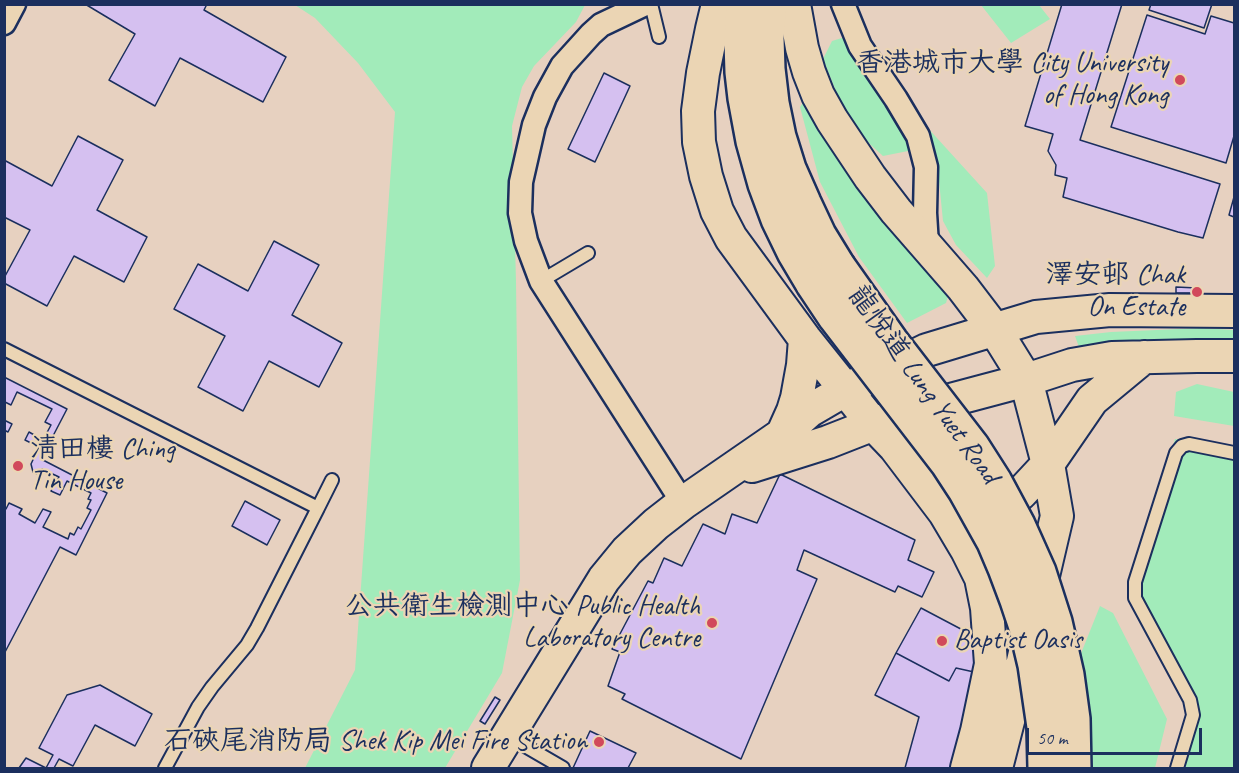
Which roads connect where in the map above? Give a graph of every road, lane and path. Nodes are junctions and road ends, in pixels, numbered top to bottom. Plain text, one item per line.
1 (14, 4) edge
2 (718, 4) edge
3 (743, 4) edge
4 (770, 4) edge
5 (795, 4) edge
6 (843, 4) edge
7 (645, 5) edge
8 (4, 23) edge
9 (659, 37) dead end
10 (927, 246) junction
11 (588, 253) dead end
12 (825, 275) junction
13 (541, 281) junction
14 (1234, 311) edge
15 (995, 330) junction
16 (805, 339) junction
17 (4, 349) edge
18 (1234, 356) edge
19 (1144, 357) junction
20 (1026, 380) junction
21 (845, 390) junction
22 (873, 424) junction
23 (783, 434) junction
24 (1234, 453) edge
25 (1048, 464) junction
26 (720, 477) junction
27 (332, 480) dead end
28 (683, 503) junction
29 (318, 508) junction
30 (945, 513) junction
31 (508, 736) junction
32 (165, 768) edge
33 (488, 768) edge
34 (563, 768) edge
35 (967, 768) edge
36 (996, 768) edge
37 (1045, 768) edge
38 (1074, 768) edge
39 (1177, 768) edge

1 - 8 street
2 - 16 main road
3 - 12 main road, 龍悅道 Lung Yuet Road
4 - 12 main road, 龍悅道 Lung Yuet Road
5 - 10 main road
6 - 10 street
7 - 9 lane
7 - 13 street
10 - 15 main road
11 - 13 lane
12 - 37 main road, 龍悅道 Lung Yuet Road, bridge
12 - 38 main road, 龍悅道 Lung Yuet Road, bridge
13 - 28 street
14 - 15 main road
15 - 20 main road
15 - 21 main road
16 - 21 main road
16 - 23 main road
17 - 29 lane
18 - 19 main road
19 - 20 main road
19 - 25 main road
20 - 22 main road
20 - 25 main road
21 - 22 main road
21 - 23 main road
22 - 26 main road
22 - 30 main road
23 - 26 main road
24 - 39 lane
25 - 30 main road
25 - 36 main road
26 - 28 main road
27 - 29 lane
28 - 31 main road
29 - 32 lane
30 - 35 main road
31 - 33 main road
31 - 34 lane

